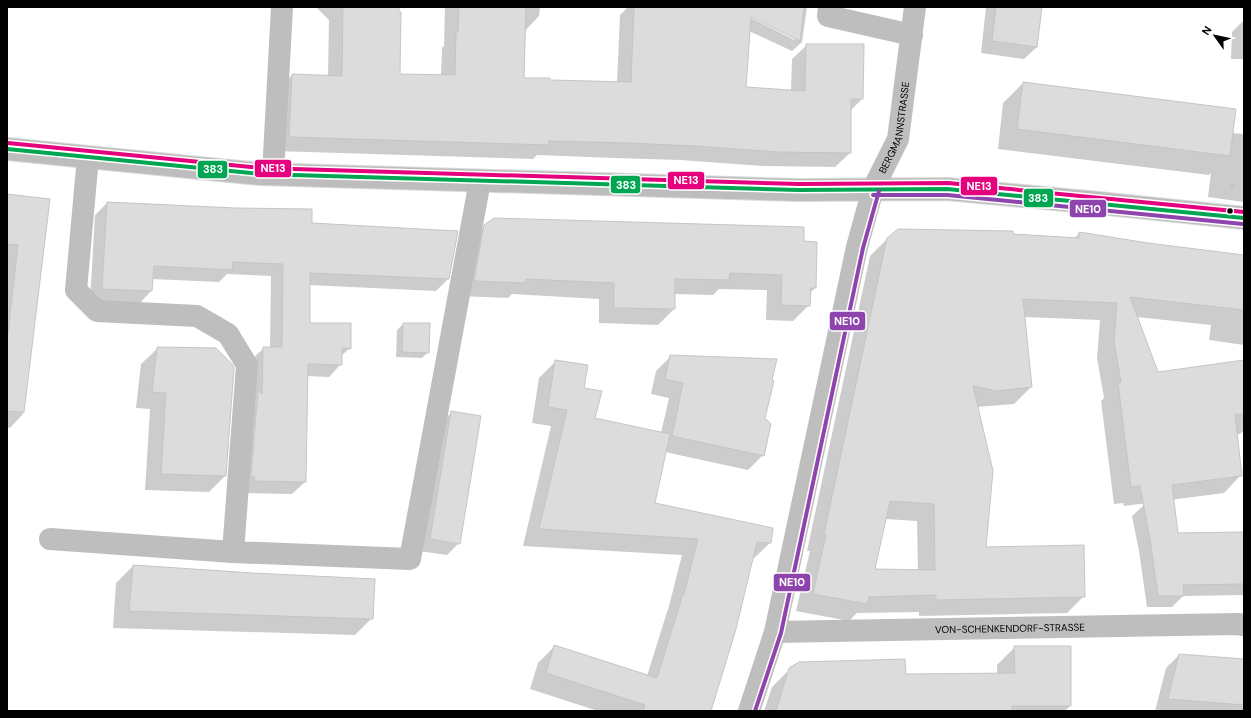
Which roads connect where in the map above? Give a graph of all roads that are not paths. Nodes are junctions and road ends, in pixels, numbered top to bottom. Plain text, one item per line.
1 (282, 7) edge
2 (829, 7) edge
3 (915, 7) edge
4 (912, 35) junction
5 (7, 149) edge
6 (88, 157) junction
7 (273, 174) junction
8 (480, 181) junction
9 (873, 189) junction
10 (1244, 218) edge
11 (50, 539) dead end
12 (233, 552) junction
13 (1244, 625) edge
14 (776, 632) junction
15 (749, 711) edge

1 - 7 street
2 - 4 street
3 - 4 street, BERGMANNSTRASSE
4 - 9 street, BERGMANNSTRASSE
5 - 6 main road
6 - 7 main road
6 - 12 street
7 - 8 main road
8 - 9 main road
8 - 12 street
9 - 10 main road
9 - 14 street, BERGMANNSTRASSE
11 - 12 street
13 - 14 street, VON-SCHENKENDORF-STRASSE
14 - 15 street, BERGMANNSTRASSE

